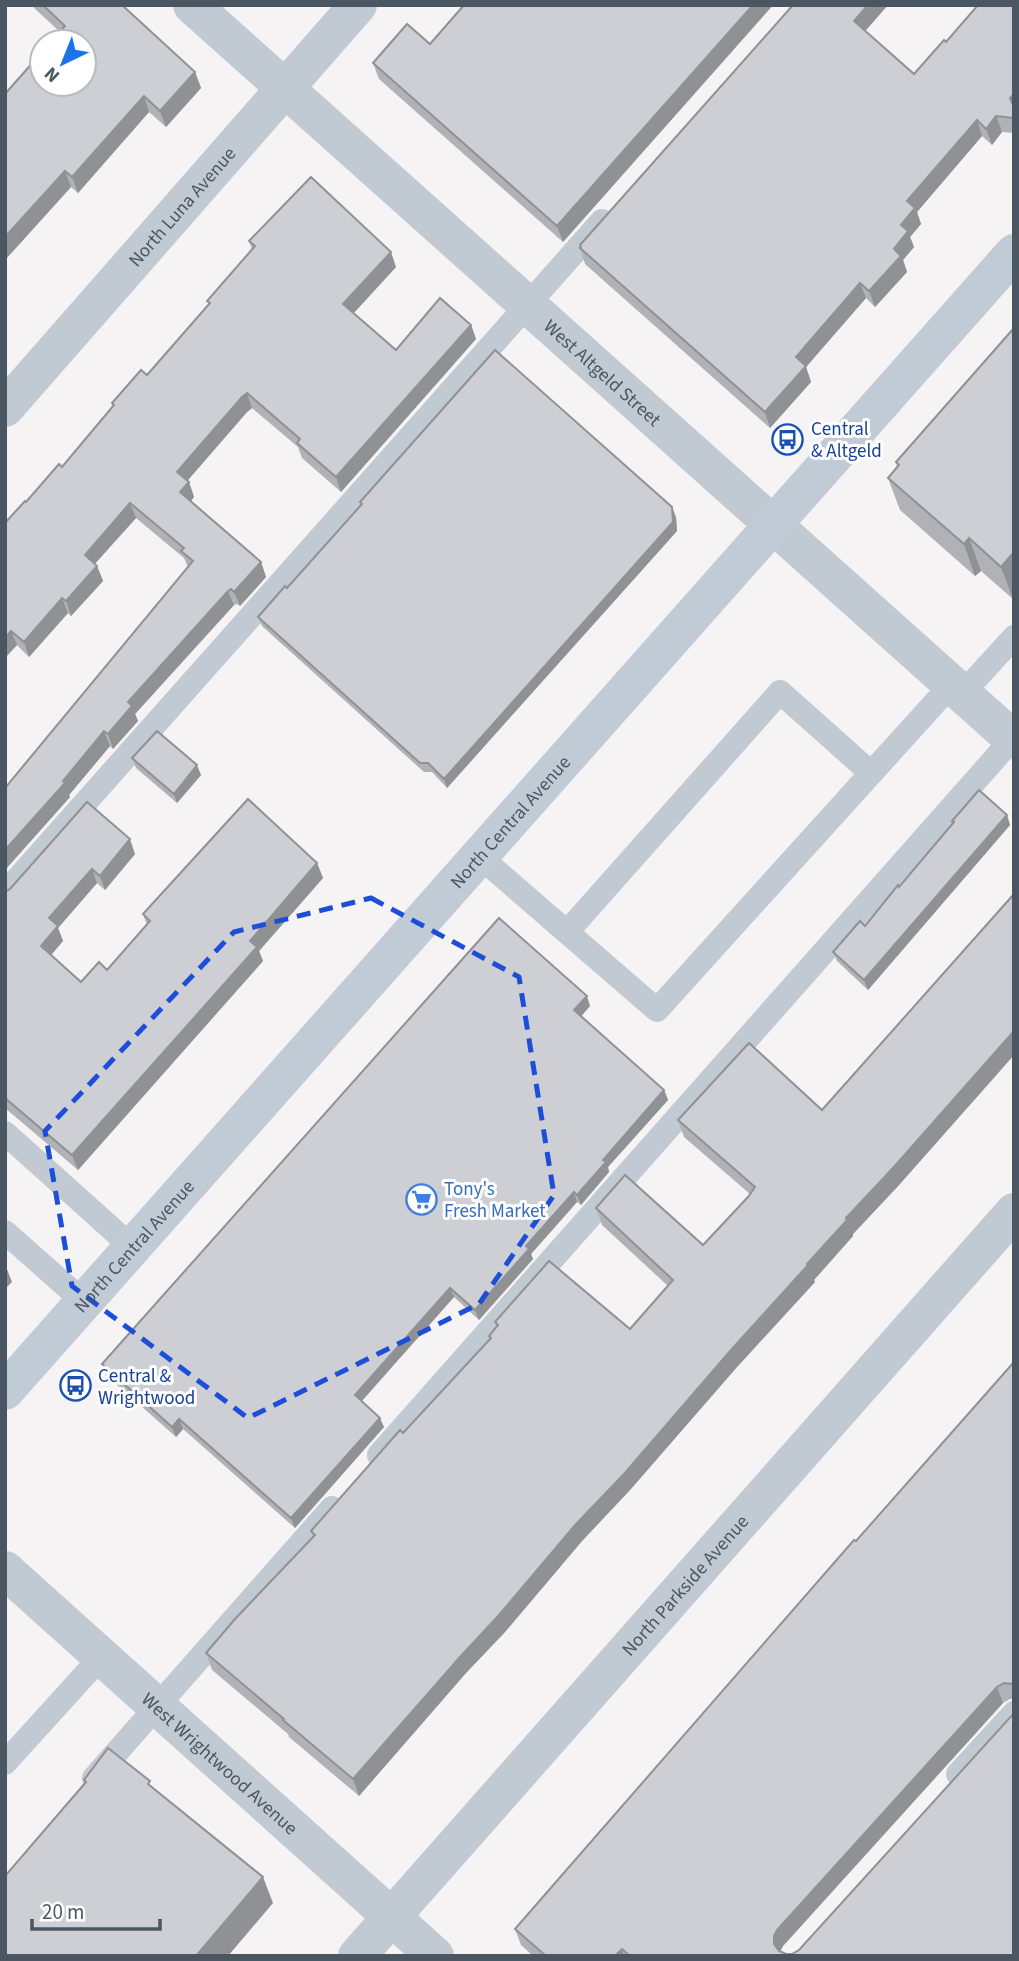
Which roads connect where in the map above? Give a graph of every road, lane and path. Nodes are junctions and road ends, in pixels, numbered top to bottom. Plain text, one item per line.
1 (192, 5) edge
2 (358, 5) edge
3 (285, 89) junction
4 (619, 202) edge
5 (1014, 253) edge
6 (527, 305) junction
7 (5, 408) edge
8 (772, 525) junction
9 (1014, 637) edge
10 (957, 690) junction
11 (1013, 739) edge
12 (871, 773) junction
13 (479, 856) junction
14 (5, 893) edge
15 (567, 932) junction
16 (5, 1133) edge
17 (1014, 1212) edge
18 (5, 1231) edge
19 (132, 1247) junction
20 (84, 1301) junction
21 (5, 1391) edge
22 (11, 1586) edge
23 (102, 1656) junction
24 (157, 1706) junction
25 (1014, 1713) edge
26 (10, 1750) edge
27 (940, 1794) edge
28 (77, 1797) edge
29 (391, 1916) junction
30 (356, 1956) edge
31 (435, 1956) edge

1 - 3 street, West Altgeld Street
2 - 3 street, North Luna Avenue
3 - 6 street, West Altgeld Street
3 - 7 street, North Luna Avenue
4 - 6 lane
5 - 8 street, North Central Avenue
6 - 8 street, West Altgeld Street
6 - 14 lane
8 - 10 street, West Altgeld Street
8 - 13 street, North Central Avenue
9 - 10 lane
10 - 11 street, West Altgeld Street
10 - 12 lane
11 - 24 lane
12 - 15 lane
12 - 15 lane
13 - 15 lane
13 - 19 street, North Central Avenue
16 - 19 lane
17 - 29 street, North Parkside Avenue
18 - 20 lane
19 - 20 street, North Central Avenue
20 - 21 street, North Central Avenue
22 - 23 street, West Wrightwood Avenue
23 - 24 street, West Wrightwood Avenue
23 - 26 lane
24 - 28 lane
24 - 29 street, West Wrightwood Avenue
25 - 27 lane
29 - 30 street, North Parkside Avenue
29 - 31 street, West Wrightwood Avenue

